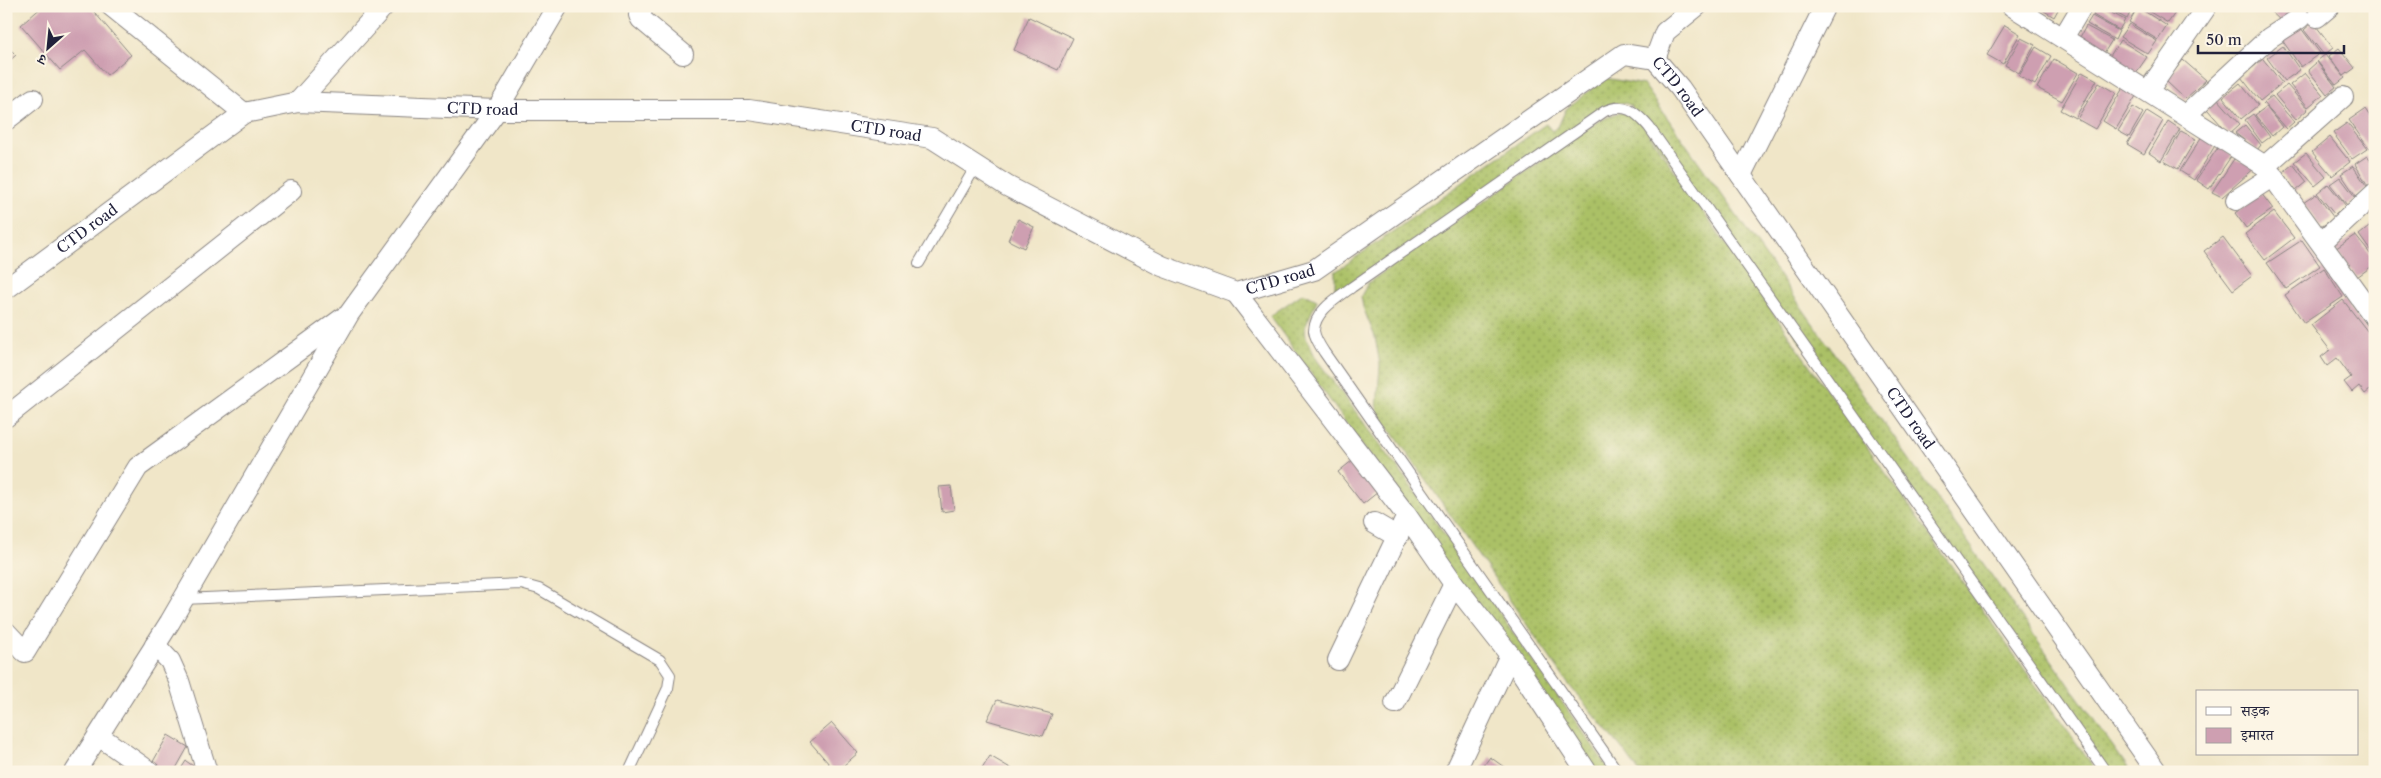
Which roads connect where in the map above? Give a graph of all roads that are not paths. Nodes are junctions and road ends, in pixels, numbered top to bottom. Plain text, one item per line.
1 (111, 6) edge
2 (384, 6) edge
3 (558, 6) edge
4 (644, 6) edge
5 (1697, 6) edge
6 (1825, 6) edge
7 (2012, 6) edge
8 (2082, 6) edge
9 (2207, 6) edge
10 (2316, 14) edge
11 (2063, 38) junction
12 (683, 54) dead end
13 (1655, 59) junction
14 (2148, 91) junction
15 (2343, 97) dead end
16 (33, 99) dead end
17 (298, 102) junction
18 (497, 110) junction
19 (244, 113) junction
20 (2186, 115) junction
21 (6, 120) edge
22 (976, 166) junction
23 (2269, 171) junction
24 (1741, 175) junction
25 (291, 191) dead end
26 (2375, 193) edge
27 (2236, 200) dead end
28 (2322, 242) junction
29 (919, 263) dead end
30 (6, 289) edge
31 (1236, 293) junction
32 (349, 314) junction
33 (2375, 318) edge
34 (6, 417) edge
35 (1407, 516) junction
36 (1374, 523) dead end
37 (1398, 537) junction
38 (1454, 584) junction
39 (182, 598) junction
40 (6, 632) edge
41 (155, 645) junction
42 (1510, 655) junction
43 (1338, 660) dead end
44 (1395, 703) dead end
45 (99, 736) junction
46 (75, 772) edge
47 (150, 772) edge
48 (207, 772) edge
49 (629, 772) edge
50 (1455, 772) edge
51 (1587, 772) edge
52 (1618, 772) edge
53 (2106, 772) edge
54 (2158, 772) edge

1 - 19 street
2 - 17 street
3 - 18 street
4 - 12 street
5 - 13 street
6 - 24 street
7 - 11 street
8 - 11 street
9 - 14 street
10 - 20 street
11 - 14 street
13 - 24 street, CTD road
13 - 31 street, CTD road
14 - 20 street
15 - 23 street
16 - 21 street
17 - 18 street, CTD road
17 - 19 street, CTD road
18 - 22 street, CTD road
18 - 32 street
19 - 30 street, CTD road
20 - 23 street
22 - 29 lane
22 - 31 street, CTD road
23 - 27 street
23 - 28 street
24 - 54 street, CTD road
25 - 34 street
26 - 28 street
28 - 33 street
31 - 35 street
32 - 39 street
32 - 40 street
35 - 37 street
35 - 38 street
36 - 37 street
37 - 43 street
38 - 42 street
38 - 44 street
39 - 41 street
39 - 49 lane
41 - 45 street
41 - 48 street
42 - 50 street
42 - 51 street
45 - 46 street
45 - 47 street
52 - 53 lane

